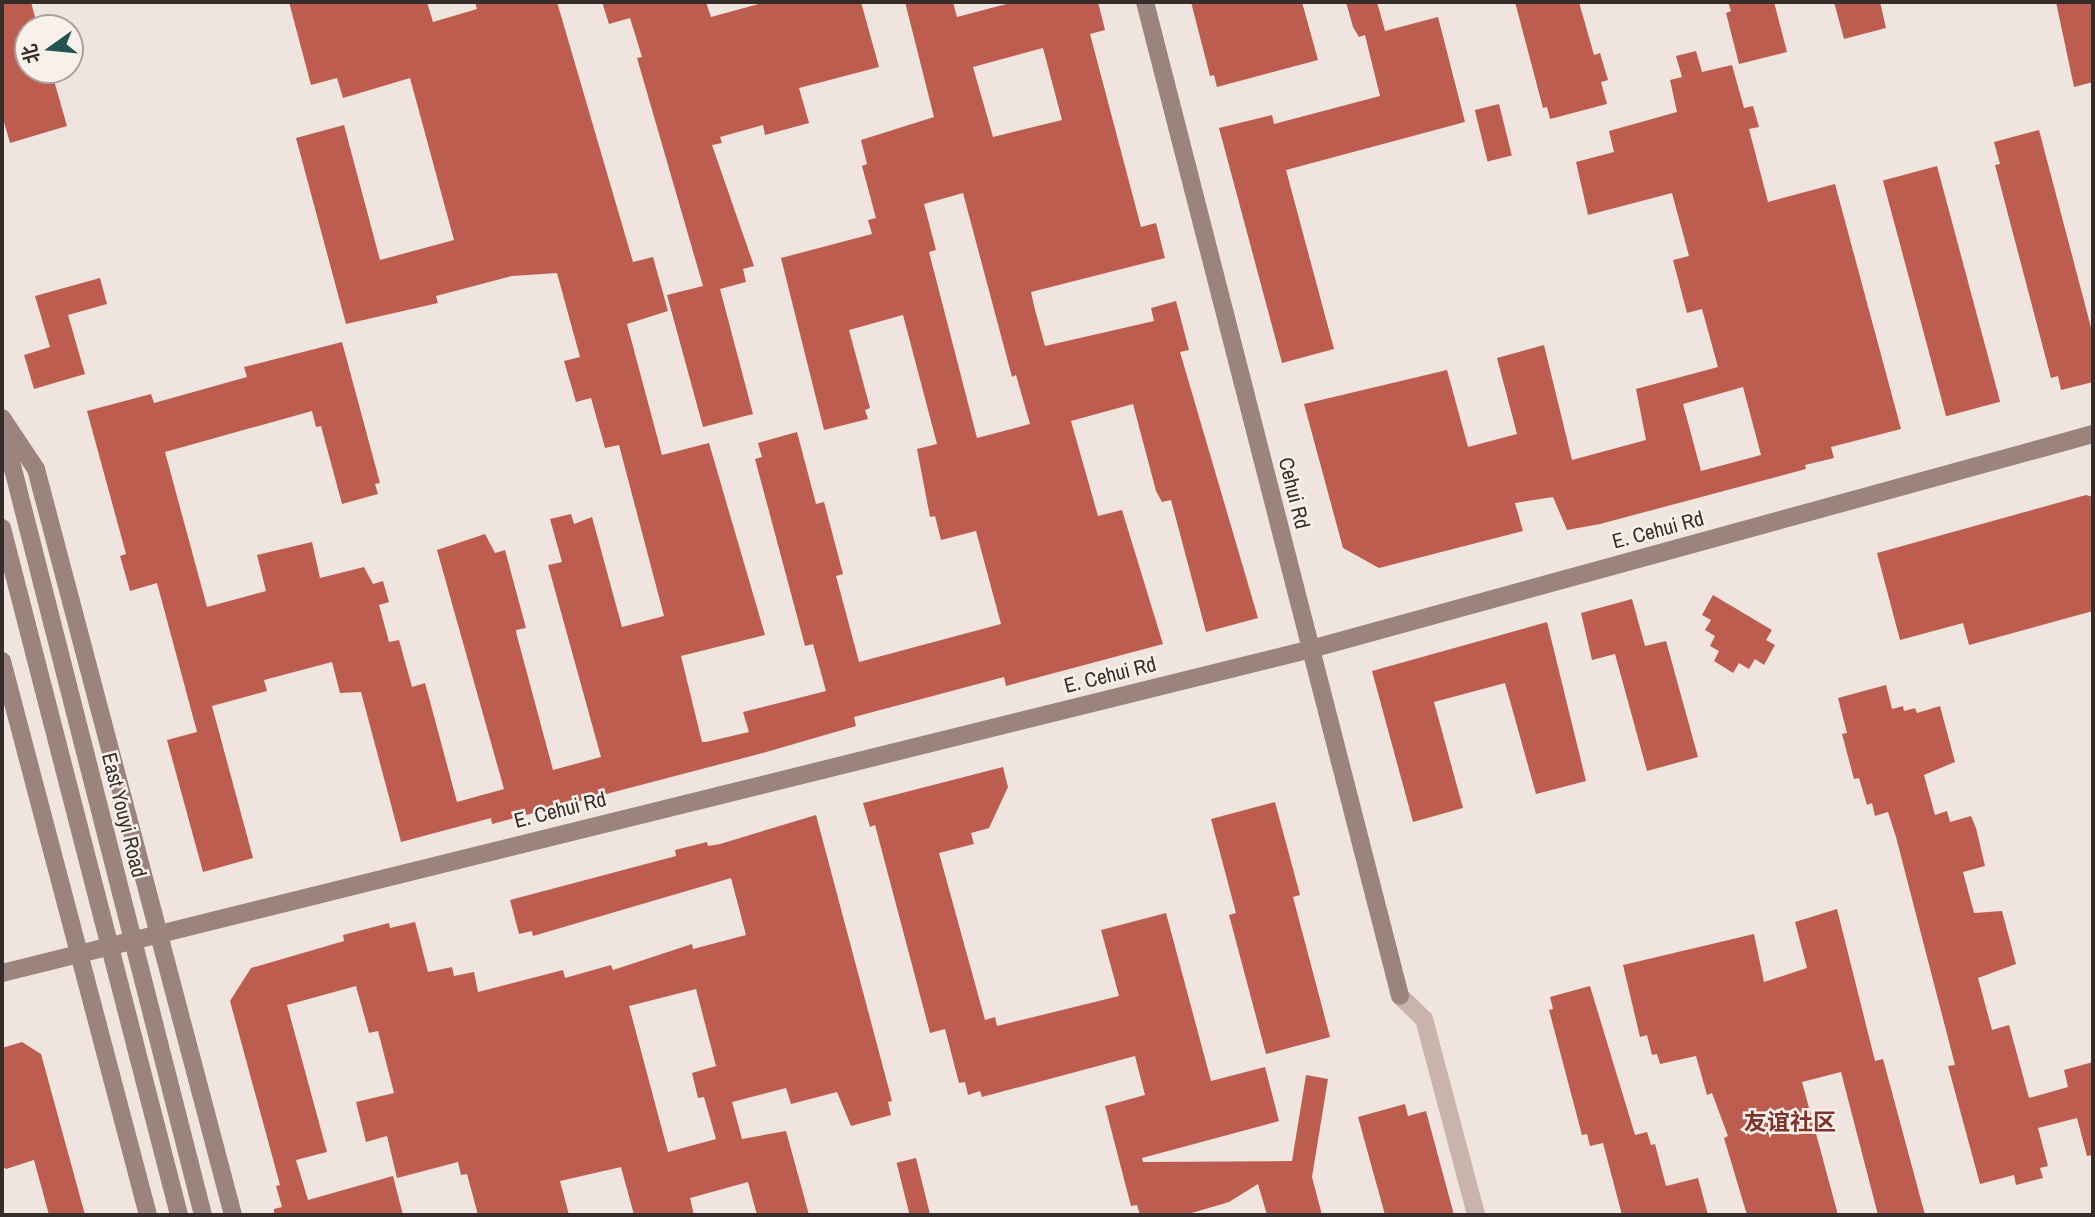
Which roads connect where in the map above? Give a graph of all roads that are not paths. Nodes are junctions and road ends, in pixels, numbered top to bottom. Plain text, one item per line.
1 (1144, 2) edge
2 (2, 418) edge
3 (2, 426) edge
4 (2093, 434) edge
5 (2, 528) edge
6 (1311, 649) junction
7 (2, 661) edge
8 (158, 931) junction
9 (132, 938) junction
10 (109, 945) junction
11 (79, 953) junction
12 (2, 973) edge
13 (148, 1215) edge
14 (179, 1215) edge
15 (203, 1215) edge
16 (233, 1215) edge
17 (1476, 1215) edge

1 - 6 street, Cehui Rd
2 - 8 street
3 - 9 street, East Youyi Road
4 - 6 street, E. Cehui Rd
5 - 10 street
6 - 8 street, E. Cehui Rd
6 - 17 street, Cehui Rd
7 - 11 street
8 - 9 street, E. Cehui Rd
8 - 16 street
9 - 10 street, E. Cehui Rd
9 - 15 street, East Youyi Road
10 - 11 street, E. Cehui Rd
10 - 14 street
11 - 12 street, E. Cehui Rd
11 - 13 street

